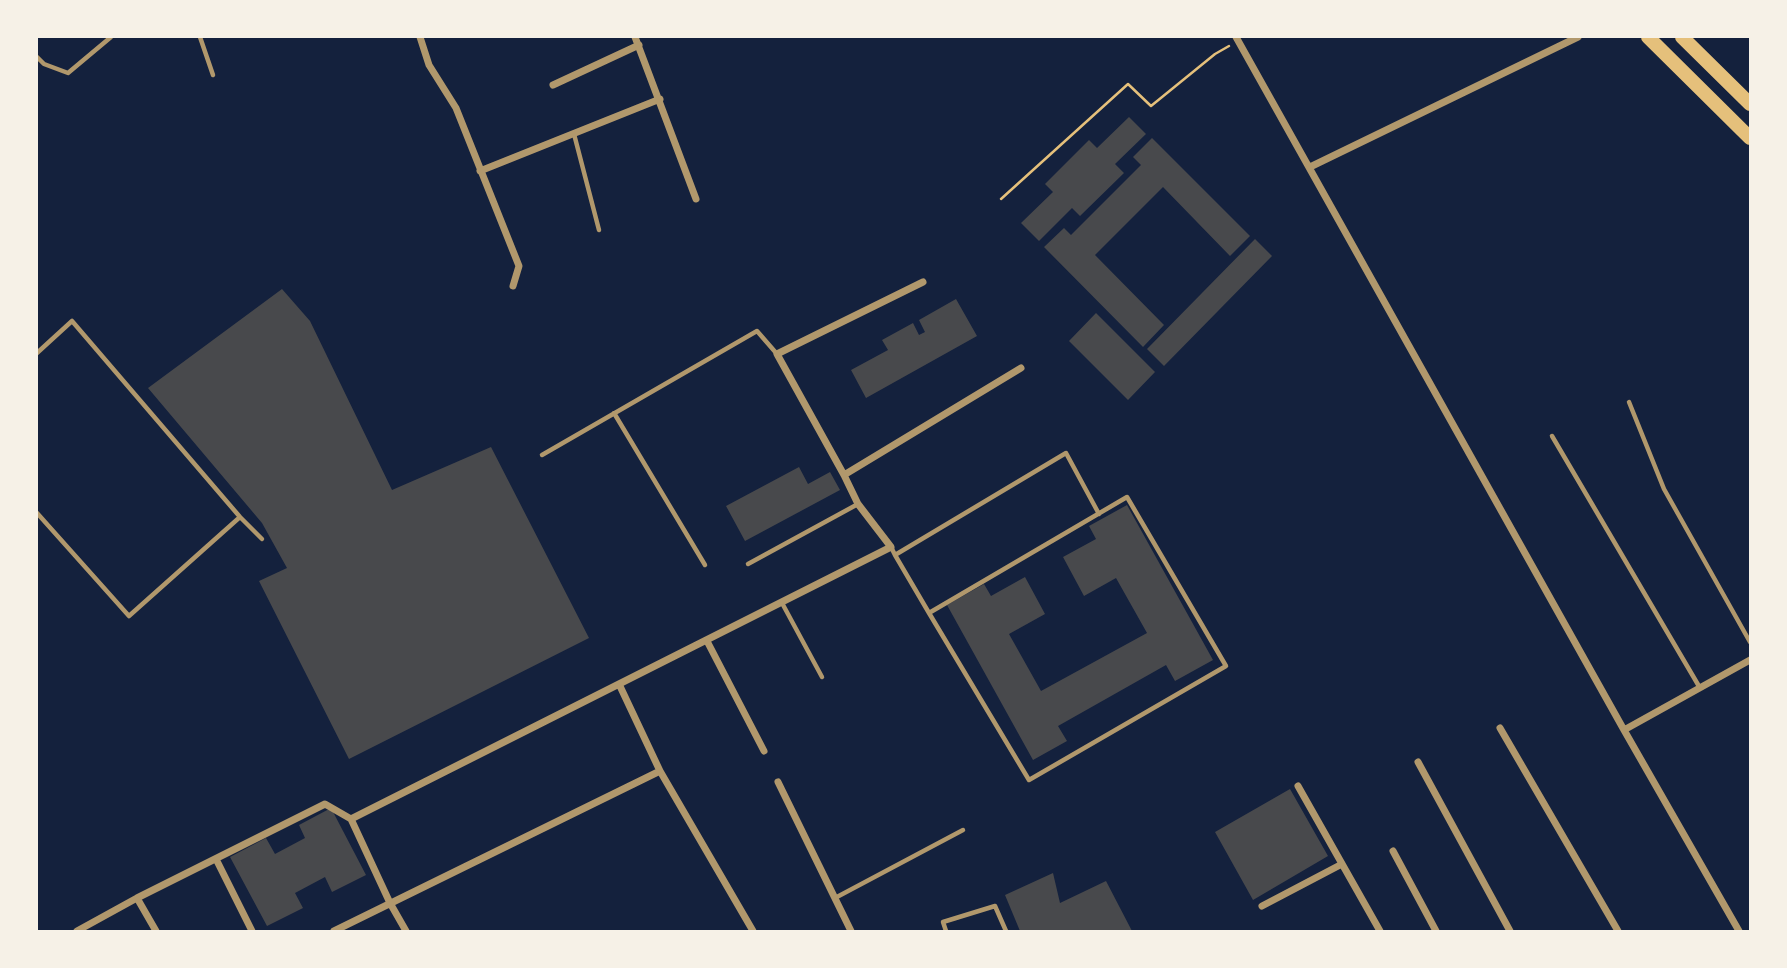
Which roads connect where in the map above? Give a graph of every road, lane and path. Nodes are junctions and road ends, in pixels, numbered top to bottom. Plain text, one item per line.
1 (111, 37) edge
2 (200, 37) edge
3 (420, 37) edge
4 (635, 37) edge
5 (1578, 37) edge
6 (1648, 37) edge
7 (1682, 37) edge
8 (1237, 39) edge
9 (639, 45) junction
10 (37, 57) edge
11 (212, 75) dead end
12 (553, 85) dead end
13 (660, 99) junction
14 (1750, 104) edge
15 (574, 133) junction
16 (1750, 138) edge
17 (1310, 167) junction
18 (480, 171) junction
19 (696, 199) dead end
20 (1001, 199) dead end
21 (599, 230) dead end
22 (923, 282) dead end
23 (513, 286) dead end
24 (37, 353) edge
25 (777, 354) junction
26 (1021, 368) dead end
27 (1629, 402) dead end
28 (614, 413) junction
29 (1552, 436) dead end
30 (542, 455) dead end
31 (844, 475) junction
32 (858, 505) junction
33 (37, 513) edge
34 (1099, 514) junction
35 (240, 517) junction
36 (262, 539) dead end
37 (893, 551) junction
38 (748, 564) dead end
39 (705, 565) dead end
40 (782, 603) junction
41 (929, 613) junction
42 (707, 641) junction
43 (1750, 642) edge
44 (1750, 660) edge
45 (822, 677) dead end
46 (619, 684) junction
47 (1700, 688) junction
48 (1500, 728) dead end
49 (1624, 730) junction
50 (764, 751) dead end
51 (1418, 762) dead end
52 (660, 771) junction
53 (778, 782) dead end
54 (1298, 786) dead end
55 (351, 819) junction
56 (963, 830) dead end
57 (1393, 851) dead end
58 (216, 859) junction
59 (1342, 864) junction
60 (137, 898) junction
61 (835, 898) junction
62 (390, 903) junction
63 (1262, 906) dead end
64 (77, 931) edge
65 (156, 931) edge
66 (252, 931) edge
67 (334, 931) edge
68 (406, 931) edge
69 (753, 931) edge
70 (851, 931) edge
71 (946, 931) edge
72 (1006, 931) edge
73 (1380, 931) edge
74 (1436, 931) edge
75 (1510, 931) edge
76 (1618, 931) edge
77 (1739, 931) edge

1 - 10 lane
2 - 11 lane
3 - 18 street
4 - 9 street
5 - 17 street
6 - 16 main road
7 - 14 main road
8 - 17 street
8 - 20 path
9 - 12 street
9 - 13 street
13 - 15 street
13 - 19 street
15 - 18 street
15 - 21 lane
17 - 49 street
18 - 23 street
22 - 25 street
24 - 35 lane
25 - 28 lane
25 - 31 street
26 - 31 street
27 - 43 lane
28 - 30 lane
28 - 39 lane
29 - 47 lane
31 - 32 street
32 - 37 street
32 - 38 lane
33 - 35 lane
34 - 37 lane
34 - 41 lane
34 - 41 lane
35 - 36 lane
37 - 40 street
37 - 41 lane
40 - 42 street
40 - 45 lane
42 - 46 street
42 - 50 street
44 - 47 street
46 - 52 street
46 - 55 street
47 - 49 street
48 - 76 street
49 - 77 street
51 - 75 street
52 - 62 street
52 - 69 street
53 - 61 street
54 - 59 street
55 - 58 street
55 - 62 street
56 - 61 lane
57 - 74 street
58 - 60 street
58 - 66 street
59 - 63 street
59 - 73 street
60 - 64 street
60 - 65 street
61 - 70 street
62 - 67 street
62 - 68 street
71 - 72 lane

